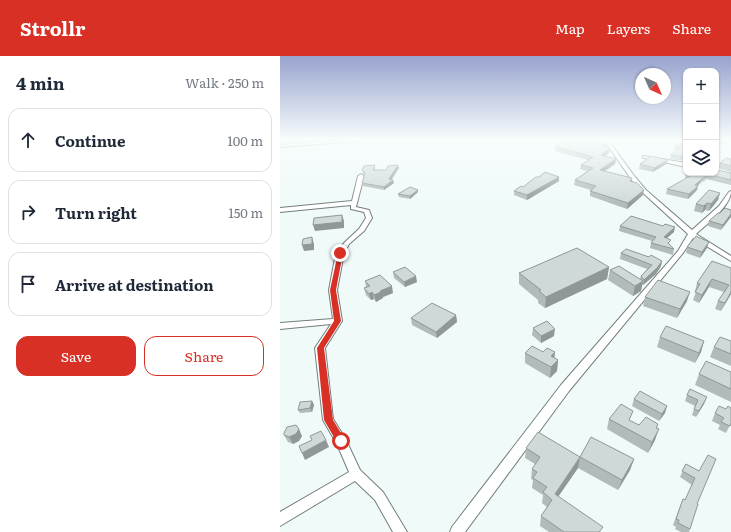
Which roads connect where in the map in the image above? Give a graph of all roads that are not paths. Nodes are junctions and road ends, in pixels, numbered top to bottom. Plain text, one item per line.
1 (622, 162) edge
2 (361, 176) dead end
3 (731, 193) edge
4 (354, 203) junction
5 (280, 210) edge
6 (692, 234) junction
7 (731, 259) edge
8 (338, 321) junction
9 (280, 326) edge
10 (356, 474) junction
11 (280, 519) edge
12 (400, 532) edge
13 (457, 532) edge

1 - 6 street
2 - 4 street
3 - 6 street
4 - 5 street
4 - 8 street
6 - 7 street
6 - 13 street
8 - 9 street
8 - 10 street
10 - 11 street
10 - 12 street

